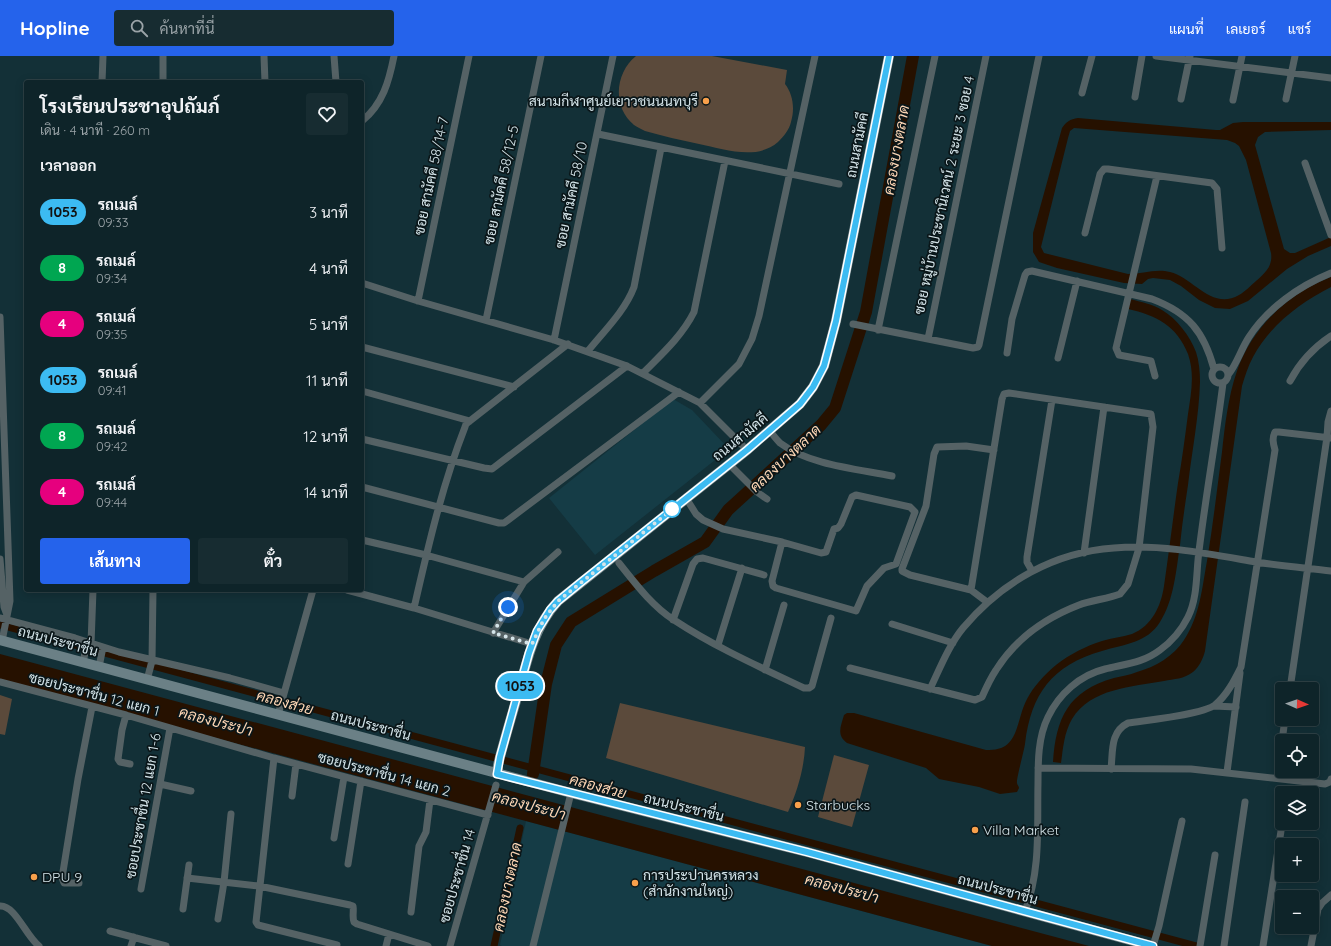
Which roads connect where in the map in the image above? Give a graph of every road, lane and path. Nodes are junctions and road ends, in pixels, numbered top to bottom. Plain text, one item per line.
1 (103, 56) edge
2 (163, 56) edge
3 (264, 56) edge
4 (334, 56) edge
5 (394, 56) edge
6 (469, 56) edge
7 (541, 56) edge
8 (613, 56) edge
9 (815, 56) edge
10 (889, 56) edge
11 (935, 56) edge
12 (986, 56) edge
13 (1039, 56) edge
14 (1092, 56) edge
15 (1142, 56) edge
16 (1156, 56) edge
17 (1242, 56) edge
18 (1295, 56) edge
19 (1190, 58) edge
20 (1240, 66) junction
21 (1292, 73) junction
22 (1331, 78) edge
23 (102, 80) edge
24 (163, 80) edge
25 (265, 80) edge
26 (336, 80) edge
27 (1082, 93) dead end
28 (1135, 97) dead end
29 (1181, 99) dead end
30 (1286, 99) dead end
31 (1234, 100) dead end
32 (364, 120) edge
33 (598, 134) junction
34 (661, 148) junction
35 (725, 160) junction
36 (1305, 163) dead end
37 (790, 174) junction
38 (1157, 176) junction
39 (839, 184) dead end
40 (1085, 233) dead end
41 (1331, 234) edge
42 (1222, 248) dead end
43 (1331, 273) edge
44 (1077, 281) junction
45 (364, 284) edge
46 (1129, 294) junction
47 (418, 301) junction
48 (0, 317) edge
49 (486, 320) junction
50 (853, 324) dead end
51 (878, 330) junction
52 (1331, 336) edge
53 (928, 339) junction
54 (554, 340) junction
55 (568, 344) junction
56 (364, 348) edge
57 (588, 351) junction
58 (1007, 353) dead end
59 (1058, 358) dead end
60 (627, 366) junction
61 (1214, 369) junction
62 (643, 373) junction
63 (1228, 375) junction
64 (1155, 376) dead end
65 (1290, 381) dead end
66 (1223, 383) junction
67 (514, 388) junction
68 (364, 392) edge
69 (679, 392) junction
70 (1052, 400) junction
71 (700, 403) junction
72 (1104, 407) junction
73 (1331, 411) edge
74 (470, 421) junction
75 (770, 431) junction
76 (1329, 438) edge
77 (364, 439) edge
78 (747, 450) junction
79 (994, 450) junction
80 (452, 460) junction
81 (729, 464) junction
82 (892, 476) dead end
83 (364, 488) edge
84 (686, 498) junction
85 (767, 499) dead end
86 (438, 506) junction
87 (364, 540) edge
88 (782, 542) junction
89 (1139, 548) junction
90 (558, 552) dead end
91 (1199, 552) junction
92 (1084, 553) junction
93 (426, 555) junction
94 (0, 559) edge
95 (1257, 562) junction
96 (619, 563) dead end
97 (742, 568) junction
98 (1308, 568) junction
99 (1032, 571) junction
100 (1331, 571) edge
101 (764, 575) dead end
102 (524, 582) junction
103 (971, 590) junction
104 (93, 592) edge
105 (153, 592) edge
106 (312, 592) edge
107 (354, 592) edge
108 (987, 602) junction
109 (784, 605) dead end
110 (414, 608) junction
111 (831, 618) dead end
112 (5, 619) edge
113 (673, 620) junction
114 (892, 624) dead end
115 (493, 633) junction
116 (2, 637) edge
117 (953, 643) junction
118 (89, 644) junction
119 (532, 644) junction
120 (718, 645) junction
121 (103, 648) junction
122 (84, 658) junction
123 (152, 660) junction
124 (100, 662) junction
125 (850, 668) dead end
126 (1241, 668) junction
127 (765, 670) junction
128 (148, 676) junction
129 (0, 682) edge
130 (1291, 682) edge
131 (930, 689) junction
132 (283, 694) junction
133 (1214, 706) junction
134 (92, 707) junction
135 (1236, 707) junction
136 (279, 711) junction
137 (126, 715) junction
138 (170, 728) junction
139 (274, 758) junction
140 (130, 764) dead end
141 (296, 764) junction
142 (1038, 768) junction
143 (1111, 769) junction
144 (498, 770) junction
145 (1227, 772) junction
146 (344, 777) junction
147 (1275, 778) edge
148 (1277, 778) edge
149 (1331, 780) edge
150 (361, 781) junction
151 (160, 784) junction
152 (496, 785) dead end
153 (191, 791) dead end
154 (292, 796) dead end
155 (570, 798) junction
156 (430, 800) junction
157 (1245, 802) dead end
158 (231, 814) dead end
159 (488, 814) junction
160 (1182, 821) dead end
161 (1281, 831) dead end
162 (334, 838) dead end
163 (1215, 855) dead end
164 (348, 864) dead end
165 (189, 865) dead end
166 (187, 878) junction
167 (224, 882) junction
168 (79, 883) dead end
169 (259, 886) junction
170 (141, 889) dead end
171 (1331, 895) edge
172 (0, 906) edge
173 (1027, 908) junction
174 (183, 909) dead end
175 (411, 912) dead end
176 (218, 920) dead end
177 (110, 931) dead end
178 (389, 934) junction
179 (134, 937) junction
180 (1153, 944) edge
181 (1224, 944) edge
182 (337, 945) edge
183 (39, 946) edge
184 (131, 946) edge
185 (166, 946) edge
186 (386, 946) edge
187 (428, 946) edge
188 (450, 946) edge
189 (533, 946) edge
190 (1200, 946) edge
191 (1263, 946) edge
192 (1311, 946) edge

1 - 23 street
2 - 24 street
3 - 25 street
4 - 26 street
5 - 32 street
6 - 47 street, ซอย สามัคคี 58/14-7
7 - 49 street, ซอย สามัคคี 58/12-5
8 - 33 street, ซอย สามัคคี 58/10
9 - 37 street
10 - 75 main road, ถนนสามัคคี
11 - 51 street
12 - 53 street, ซอย หมู่บ้านประชานิเวศน์ 2 ระยะ 3 ซอย 4
13 - 53 street
14 - 27 street
15 - 28 street
16 - 19 street
17 - 20 street
18 - 21 street
19 - 20 street
19 - 29 street
20 - 21 street
20 - 31 street
21 - 22 street
21 - 30 street
33 - 34 street
33 - 54 street, ซอย สามัคคี 58/10
34 - 35 street
34 - 57 street
35 - 37 street
35 - 62 street
36 - 41 street
37 - 39 street
37 - 71 street
38 - 40 street
38 - 42 street
38 - 46 street
43 - 63 street
44 - 46 street
44 - 58 street
44 - 59 street
45 - 47 street
46 - 61 street
46 - 64 street
47 - 49 street
48 - 112 street
49 - 54 street
50 - 51 street
51 - 53 street
52 - 65 street
54 - 55 street
55 - 57 street
55 - 67 street
56 - 67 street
57 - 60 street
60 - 62 street
60 - 80 street
61 - 63 street
61 - 66 street
62 - 69 street
63 - 66 street
66 - 91 street
67 - 74 street
68 - 74 street
69 - 71 street
69 - 86 street
70 - 72 street
70 - 79 street
70 - 99 street
71 - 78 street
72 - 89 street
72 - 92 street
73 - 76 street
74 - 80 street
75 - 78 main road, ถนนสามัคคี
75 - 82 street
76 - 95 street
76 - 98 street
77 - 80 street
78 - 81 main road, ถนนสามัคคี
79 - 103 street
79 - 103 street
80 - 86 street
81 - 84 main road, ถนนสามัคคี
81 - 85 street
83 - 86 street
84 - 88 street
84 - 119 main road, ถนนสามัคคี
86 - 93 street
87 - 93 street
88 - 88 street
89 - 91 street
89 - 92 street
89 - 131 street
90 - 102 street
91 - 95 street
91 - 142 street
92 - 99 street
93 - 102 street
93 - 110 street
94 - 112 street
95 - 98 street
95 - 126 street
96 - 113 street
97 - 101 street
97 - 113 street
97 - 120 street
98 - 100 street
98 - 130 street
99 - 108 street
102 - 115 street
103 - 108 street
104 - 118 street
105 - 123 street
106 - 132 street
107 - 110 street
108 - 117 street
109 - 127 street
110 - 115 street
111 - 127 street
112 - 116 street
112 - 118 street
113 - 120 street
114 - 117 street
115 - 119 street
116 - 122 main road, ถนนประชาชื่น
117 - 131 street
118 - 121 street
118 - 122 street
119 - 144 main road, ถนนสามัคคี
120 - 127 street
121 - 123 street
121 - 124 street
122 - 124 main road, ถนนประชาชื่น
123 - 128 street
123 - 132 street
124 - 128 main road, ถนนประชาชื่น
125 - 131 street
126 - 133 street
126 - 135 street
128 - 136 main road, ถนนประชาชื่น
129 - 134 street, ซอยประชาชื่น 12 แยก 1
132 - 136 street
133 - 135 street
133 - 143 street
134 - 137 street, ซอยประชาชื่น 12 แยก 1
134 - 168 street
135 - 145 street
136 - 144 main road, ถนนประชาชื่น
137 - 138 street, ซอยประชาชื่น 12 แยก 1
137 - 140 street
138 - 139 street, ซอยประชาชื่น 12 แยก 1
138 - 151 street, ซอยประชาชื่น 12 แยก 1-6
139 - 141 street, ซอยประชาชื่น 14 แยก 2
139 - 169 street
141 - 146 street, ซอยประชาชื่น 14 แยก 2
141 - 154 street
142 - 143 street
142 - 173 street
143 - 145 street
144 - 155 main road, ถนนประชาชื่น
145 - 147 street
146 - 150 street, ซอยประชาชื่น 14 แยก 2
146 - 162 street
148 - 149 street
150 - 156 street, ซอยประชาชื่น 14 แยก 2
150 - 164 street
151 - 153 street
151 - 170 street, ซอยประชาชื่น 12 แยก 1-6
152 - 159 street, ซอยประชาชื่น 14
155 - 173 main road, ถนนประชาชื่น
155 - 189 street
156 - 159 street, ซอยประชาชื่น 14 แยก 2
156 - 175 street
157 - 181 street
158 - 167 street
159 - 188 street, ซอยประชาชื่น 14
160 - 180 street
161 - 191 street
163 - 190 street
165 - 166 street
166 - 167 street
166 - 174 street
167 - 169 street
167 - 176 street
169 - 178 street
169 - 182 street
171 - 192 street
172 - 183 street
173 - 180 main road, ถนนประชาชื่น
177 - 179 street
178 - 186 street
178 - 187 street
179 - 184 street
179 - 185 street

